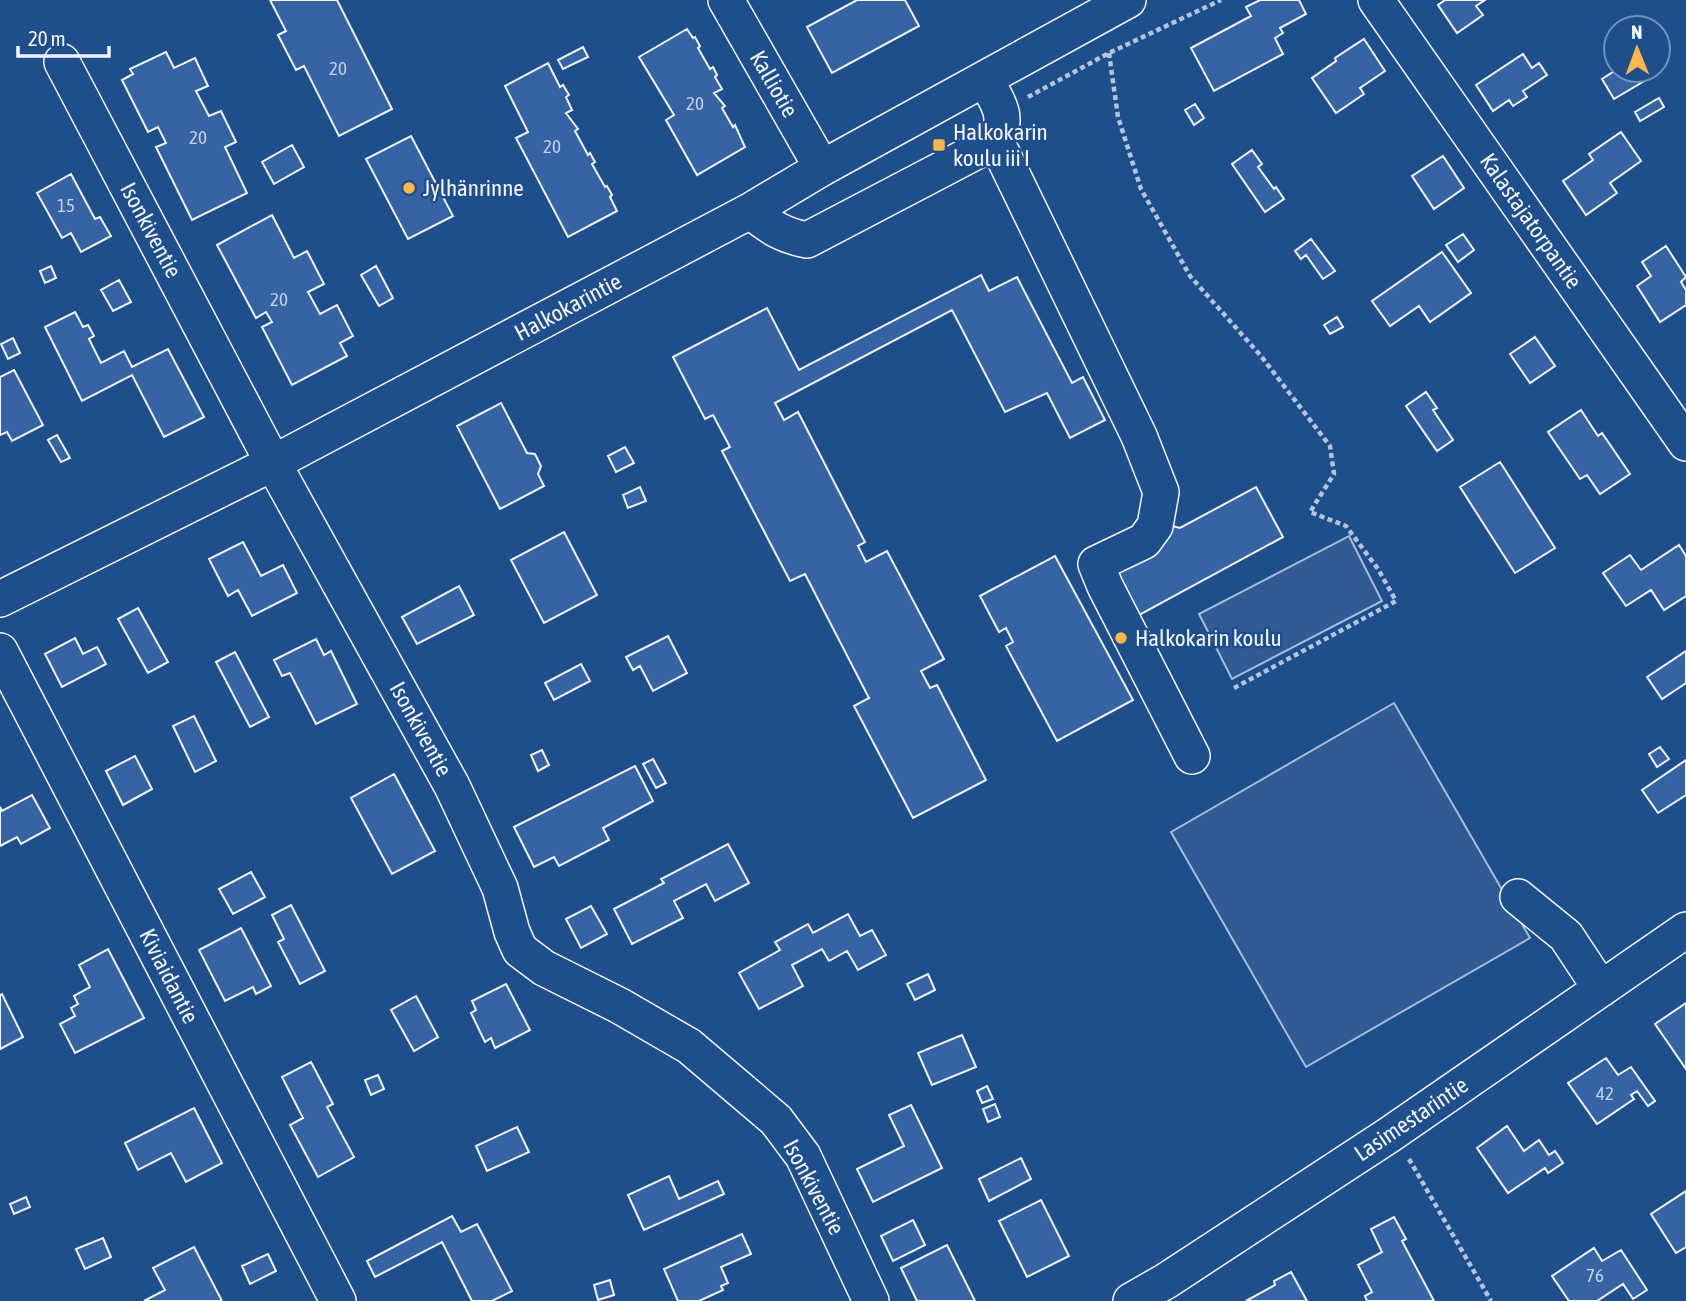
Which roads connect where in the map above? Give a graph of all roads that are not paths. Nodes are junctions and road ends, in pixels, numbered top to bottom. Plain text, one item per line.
1 (726, 0) edge
2 (1128, 0) edge
3 (1376, 0) edge
4 (62, 62) dead end
5 (985, 79) junction
6 (996, 141) junction
7 (822, 168) junction
8 (750, 211) junction
9 (1686, 443) edge
10 (273, 463) junction
11 (0, 599) edge
12 (0, 651) edge
13 (1192, 756) dead end
14 (1518, 897) dead end
15 (1686, 930) edge
16 (1601, 989) junction
17 (338, 1301) edge
18 (871, 1301) edge
19 (1130, 1301) edge

1 - 7 street, Kalliotie
2 - 5 street, Halkokarintie
3 - 9 street, Kalastajatorpantie
4 - 10 street, Isonkiventie
5 - 6 street
5 - 7 street, Halkokarintie
6 - 8 street
6 - 13 street
7 - 8 street, Halkokarintie
8 - 10 street, Halkokarintie
10 - 11 street, Halkokarintie
10 - 18 street, Isonkiventie
12 - 17 street, Kiviaidantie
14 - 16 street
15 - 16 street, Lasimestarintie
16 - 19 street, Lasimestarintie

